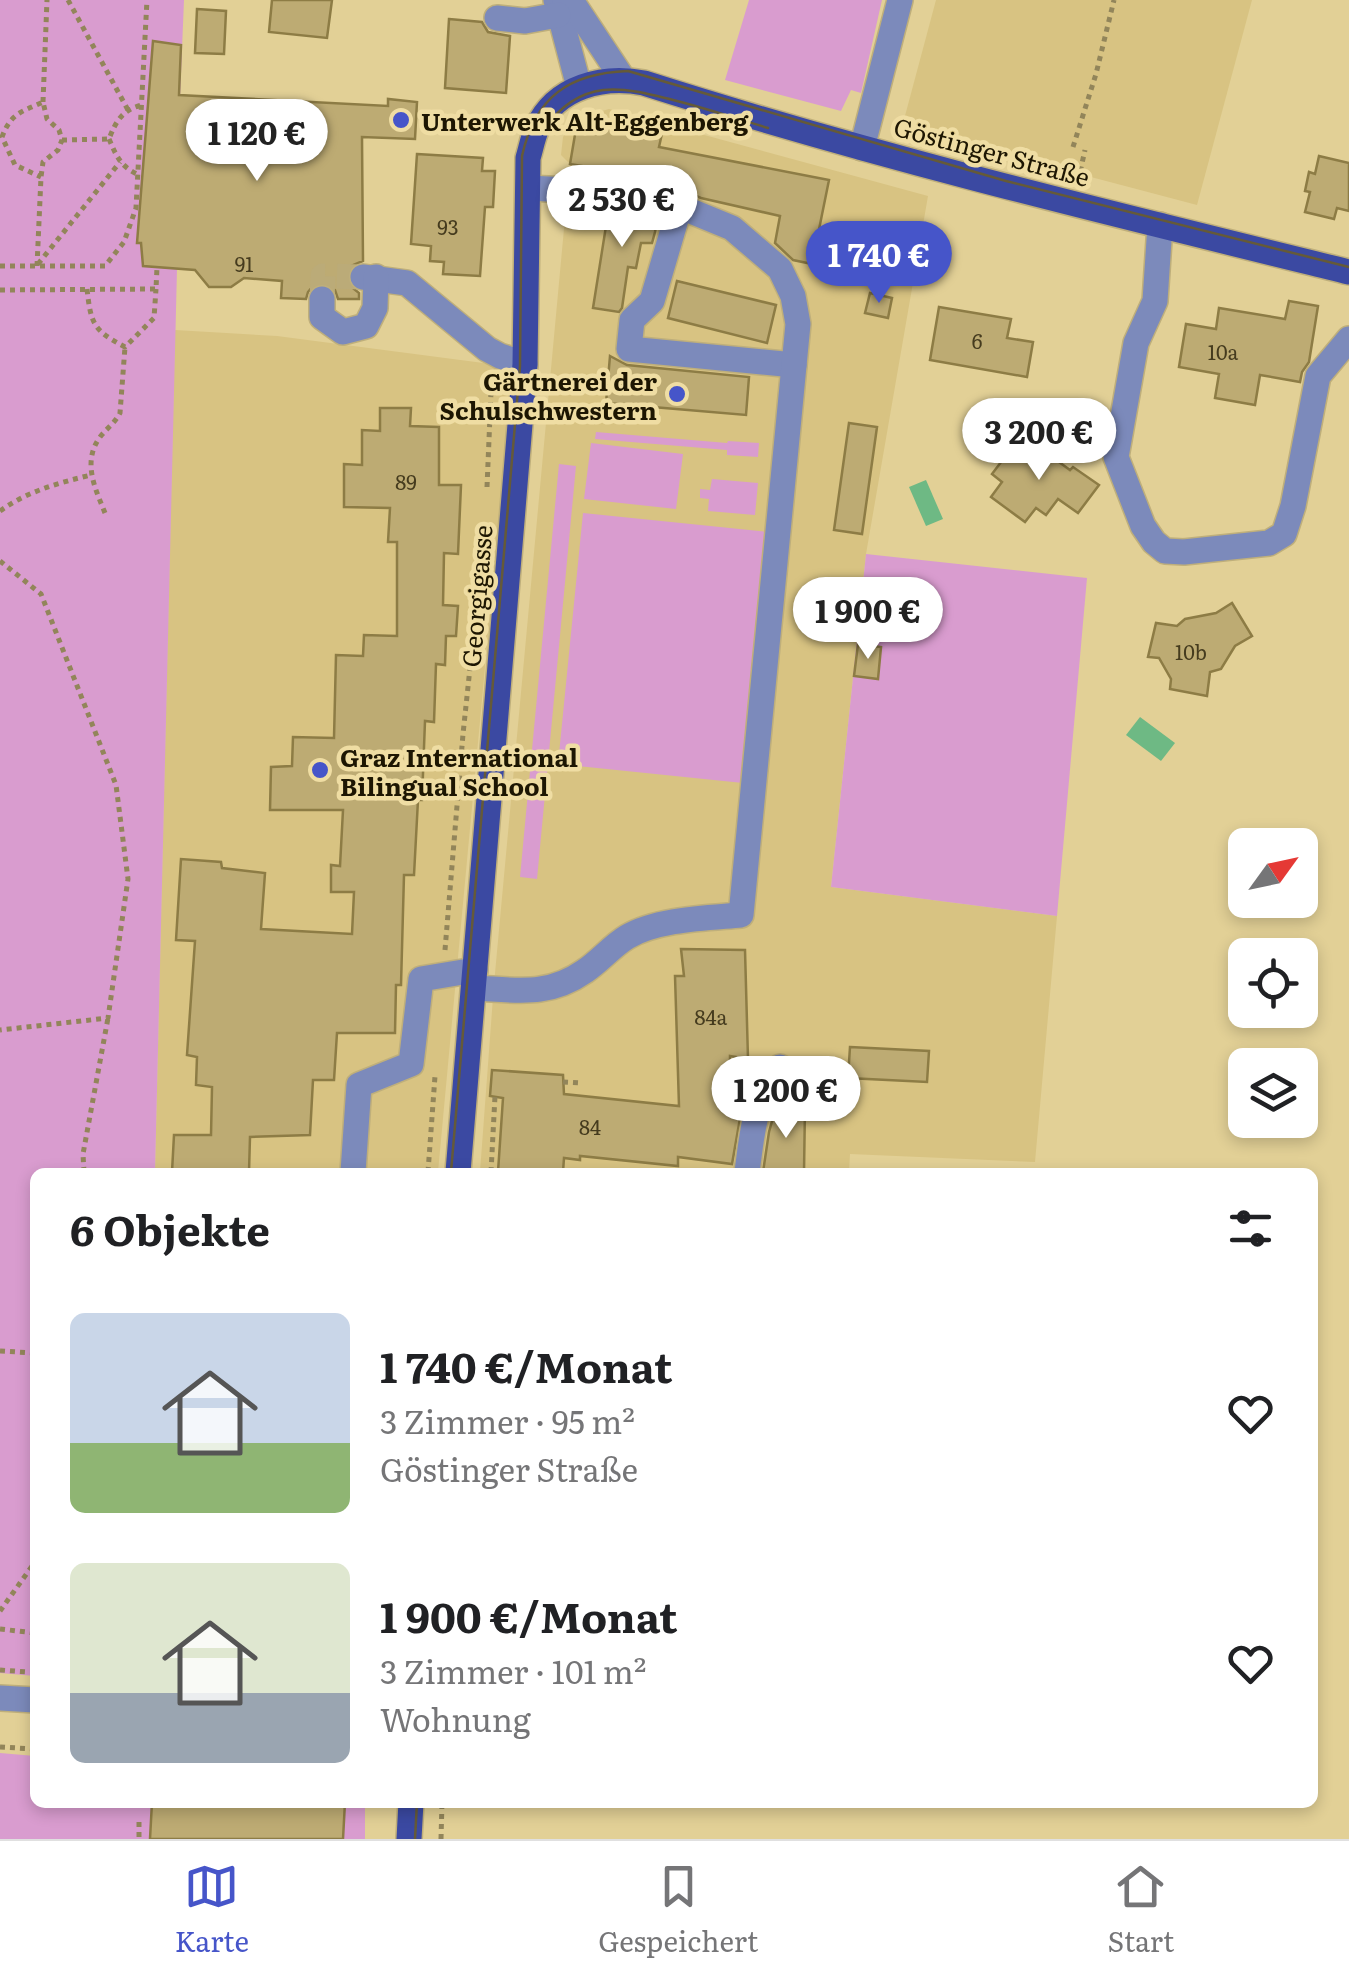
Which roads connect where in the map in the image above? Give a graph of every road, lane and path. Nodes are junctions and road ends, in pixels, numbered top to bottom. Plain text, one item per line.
1 (48, 0) edge
2 (68, 0) edge
3 (147, 0) edge
4 (900, 0) edge
5 (1114, 0) edge
6 (560, 5) edge
7 (498, 18) dead end
8 (623, 79) junction
9 (579, 87) junction
10 (43, 102) junction
11 (142, 106) junction
12 (128, 110) junction
13 (1, 137) edge
14 (109, 139) junction
15 (62, 140) junction
16 (1073, 147) dead end
17 (862, 148) junction
18 (1085, 150) dead end
19 (120, 162) junction
20 (138, 175) junction
21 (40, 177) junction
22 (612, 184) dead end
23 (528, 188) junction
24 (642, 190) dead end
25 (1076, 190) dead end
26 (680, 206) junction
27 (1160, 225) junction
28 (0, 266) edge
29 (36, 266) junction
30 (156, 267) dead end
31 (1349, 272) edge
32 (87, 289) junction
33 (0, 290) edge
34 (156, 290) junction
35 (322, 299) dead end
36 (1349, 339) edge
37 (125, 348) junction
38 (513, 360) junction
39 (794, 365) junction
40 (91, 475) junction
41 (486, 500) dead end
42 (0, 511) edge
43 (104, 513) dead end
44 (0, 562) edge
45 (480, 576) dead end
46 (443, 975) junction
47 (474, 979) junction
48 (108, 1018) junction
49 (0, 1030) edge
50 (780, 1067) dead end
51 (563, 1082) dead end
52 (581, 1083) dead end
53 (495, 1096) dead end
54 (84, 1168) edge
55 (353, 1168) edge
56 (458, 1168) edge
57 (491, 1168) edge
58 (748, 1168) edge
59 (0, 1351) edge
60 (30, 1353) edge
61 (30, 1569) edge
62 (0, 1611) edge
63 (0, 1628) edge
64 (30, 1631) edge
65 (0, 1670) edge
66 (30, 1672) edge
67 (0, 1698) edge
68 (30, 1700) edge
69 (0, 1747) edge
70 (30, 1749) edge
71 (411, 1808) edge
72 (442, 1808) edge
73 (139, 1822) dead end
74 (139, 1837) edge
75 (410, 1839) edge
76 (441, 1839) edge

1 - 10 path
2 - 12 path
3 - 11 path
4 - 17 street
5 - 16 path
6 - 7 street
6 - 8 street
6 - 9 street
8 - 9 main road
8 - 17 main road, Göstinger Straße
9 - 23 main road, Georgigasse
10 - 13 path
10 - 15 path
11 - 12 path
11 - 20 path
12 - 14 path
13 - 21 path
14 - 15 path
14 - 19 path
15 - 21 path
17 - 27 main road, Göstinger Straße
18 - 25 path
19 - 20 path
19 - 29 path
20 - 29 path
21 - 29 path
22 - 23 street
23 - 38 main road, Georgigasse
24 - 26 street
26 - 39 street
26 - 39 street
27 - 31 main road, Göstinger Straße
27 - 36 street
28 - 29 path
30 - 34 path
32 - 33 path
32 - 34 path
32 - 37 path
34 - 37 path
35 - 38 street
37 - 40 path
38 - 41 path
38 - 47 main road, Georgigasse
39 - 47 street
40 - 42 path
40 - 43 path
44 - 48 path
45 - 46 path
46 - 47 street
46 - 55 street
47 - 56 main road, Georgigasse
48 - 49 path
48 - 54 path
50 - 58 street
51 - 52 path
53 - 57 path
59 - 60 path
61 - 62 path
63 - 64 path
65 - 66 path
67 - 68 street
69 - 70 path
71 - 75 main road
72 - 76 path
73 - 74 path

